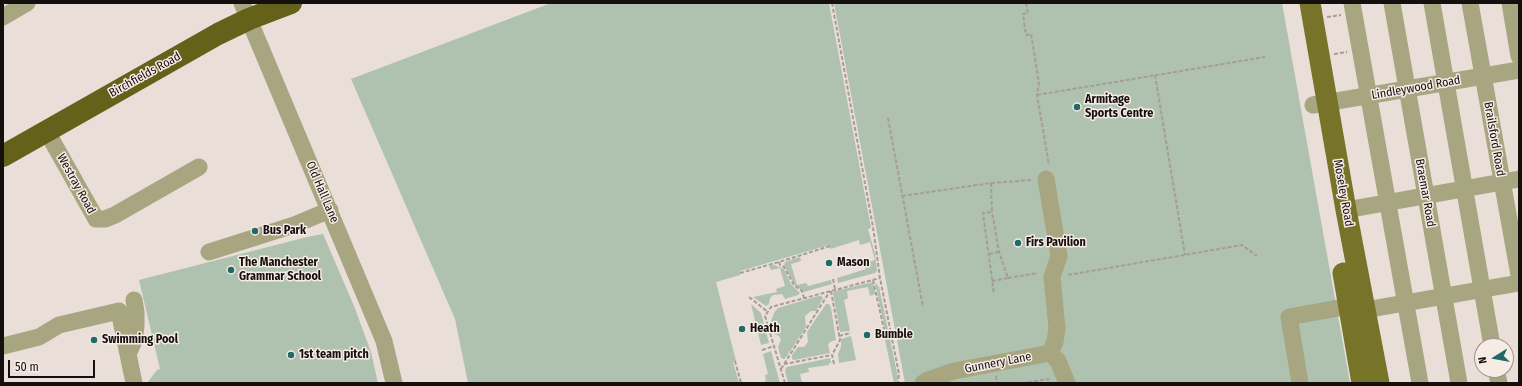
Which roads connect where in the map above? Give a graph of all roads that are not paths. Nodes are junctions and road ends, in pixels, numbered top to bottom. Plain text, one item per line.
1 (27, 3) edge
2 (291, 3) edge
3 (1295, 3) edge
4 (1392, 3) edge
5 (1432, 3) edge
6 (1470, 3) edge
7 (1510, 3) edge
8 (1353, 8) edge
9 (246, 11) edge
10 (1311, 11) edge
11 (3, 17) edge
12 (1519, 56) edge
13 (1519, 70) edge
14 (1483, 76) junction
15 (1446, 82) junction
16 (1407, 89) junction
17 (1368, 96) junction
18 (1320, 104) junction
19 (46, 130) junction
20 (3, 156) edge
21 (200, 167) dead end
22 (1046, 179) road end
23 (1519, 179) edge
24 (1502, 182) junction
25 (1464, 189) junction
26 (1426, 196) junction
27 (1387, 202) junction
28 (330, 210) junction
29 (1346, 210) junction
30 (209, 252) dead end
31 (1519, 275) edge
32 (1519, 283) edge
33 (1482, 289) junction
34 (1444, 296) junction
35 (134, 300) dead end
36 (1405, 302) junction
37 (1357, 308) junction
38 (1491, 338) edge
39 (3, 346) edge
40 (1050, 353) junction
41 (128, 354) junction
42 (134, 383) edge
43 (394, 383) edge
44 (923, 383) edge
45 (1067, 383) edge
46 (1300, 383) edge
47 (1362, 383) edge
48 (1379, 383) edge
49 (1420, 383) edge
50 (1459, 383) edge

1 - 11 street
2 - 9 highway, Birchfields Road
3 - 18 main road, Moseley Road
4 - 16 street, Braemar Road
5 - 15 street
6 - 14 street, Brailsford Road
7 - 12 street
8 - 17 street
9 - 19 highway, Birchfields Road
9 - 28 street, Old Hall Lane
10 - 18 main road, Moseley Road
13 - 14 street, Lindleywood Road
14 - 15 street, Lindleywood Road
14 - 24 street, Brailsford Road
15 - 16 street, Lindleywood Road
15 - 25 street
16 - 17 street, Lindleywood Road
16 - 26 street, Braemar Road
17 - 18 street, Lindleywood Road
17 - 27 street
18 - 29 main road, Moseley Road
18 - 37 main road, Moseley Road
19 - 20 highway, Birchfields Road
19 - 21 street, Westray Road
22 - 40 street
23 - 24 street
24 - 25 street
24 - 31 street, Brailsford Road
25 - 26 street
25 - 33 street
26 - 27 street
26 - 34 street, Braemar Road
27 - 29 street
27 - 36 street
28 - 30 street
28 - 43 street, Old Hall Lane
29 - 37 main road, Moseley Road
32 - 33 street
33 - 34 street
33 - 38 street
34 - 36 street
34 - 50 street, Braemar Road
35 - 41 street
36 - 37 street
36 - 49 street
37 - 46 street
37 - 47 main road, Moseley Road
37 - 48 main road, Moseley Road
39 - 41 street
40 - 44 street, Gunnery Lane
40 - 45 street
41 - 42 street

